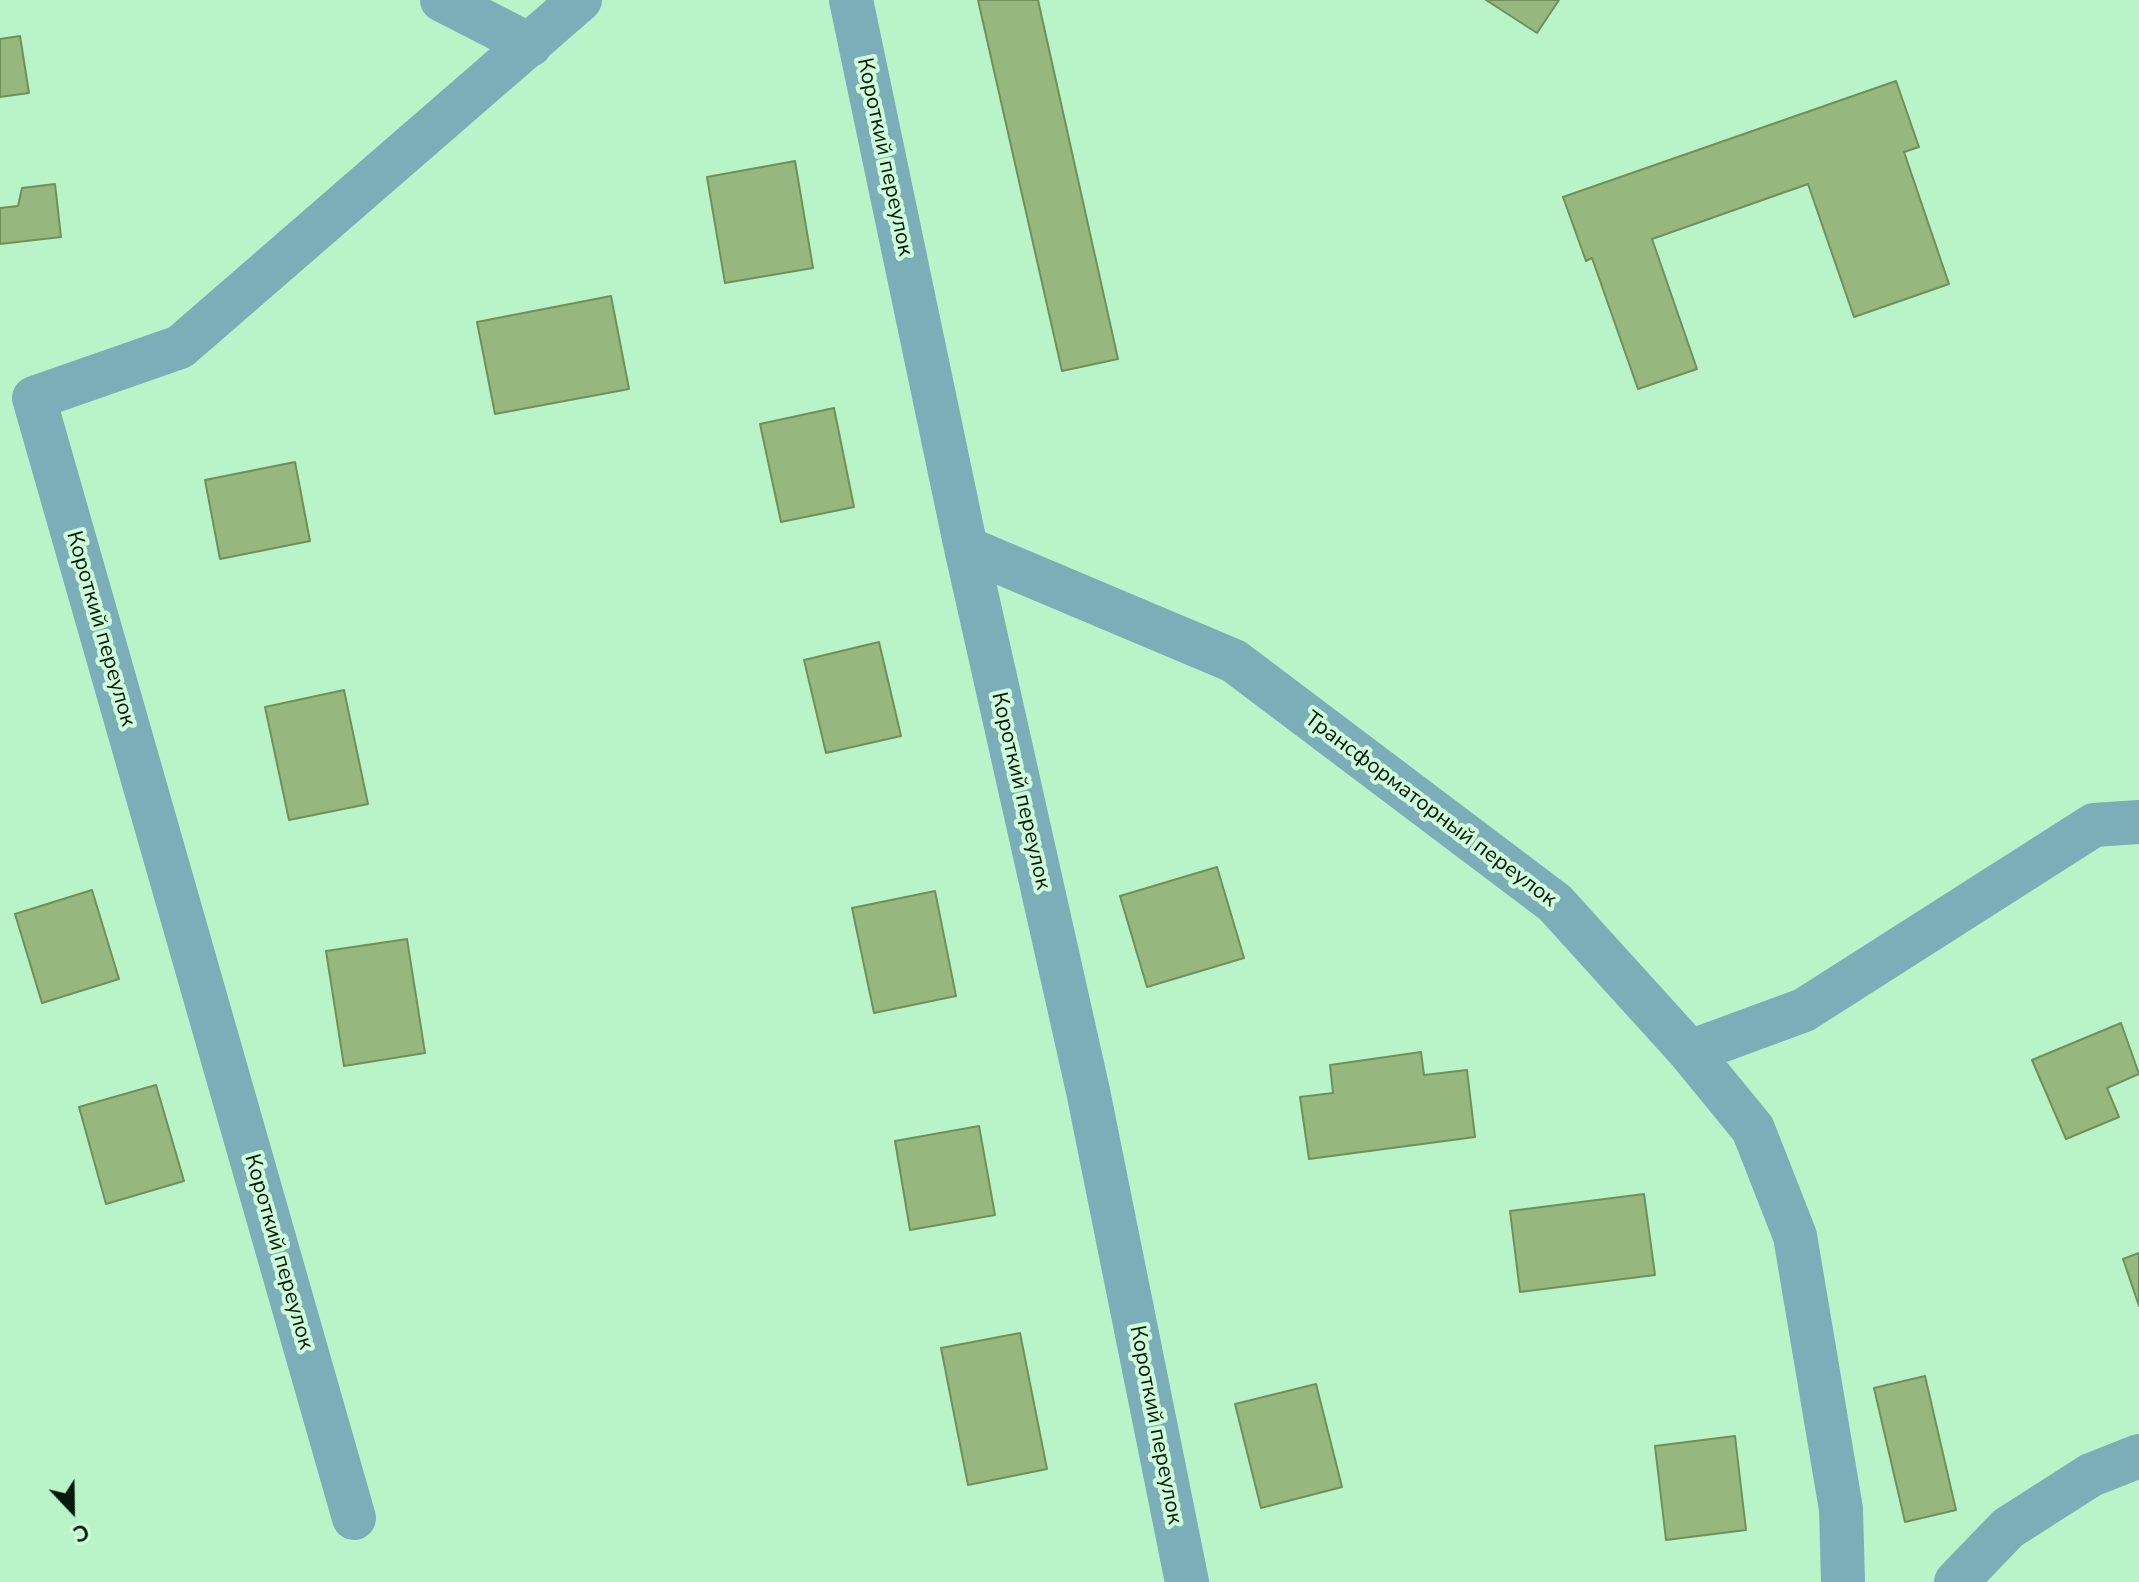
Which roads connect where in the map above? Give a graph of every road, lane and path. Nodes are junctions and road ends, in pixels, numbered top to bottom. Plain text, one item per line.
1 (442, 0) edge
2 (580, 0) edge
3 (851, 0) edge
4 (530, 45) junction
5 (17, 400) edge
6 (966, 548) junction
7 (2139, 822) edge
8 (1690, 1052) junction
9 (2139, 1456) edge
10 (354, 1518) dead end
11 (1187, 1582) edge
12 (1843, 1582) edge
13 (1956, 1582) edge

1 - 4 street
2 - 4 street, Короткий переулок
3 - 6 street, Короткий переулок
4 - 5 street, Короткий переулок
5 - 10 street, Короткий переулок
6 - 8 street, Трансформаторный переулок
6 - 11 street, Короткий переулок
7 - 8 street
8 - 12 street, Трансформаторный переулок
9 - 13 street

